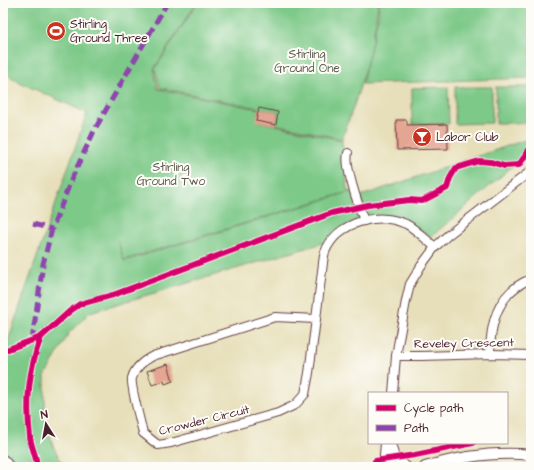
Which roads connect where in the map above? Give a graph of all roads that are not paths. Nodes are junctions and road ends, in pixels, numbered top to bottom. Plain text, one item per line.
1 (348, 153) dead end
2 (531, 171) edge
3 (364, 221) junction
4 (435, 247) junction
5 (531, 279) edge
6 (316, 319) junction
7 (490, 354) junction
8 (531, 355) edge
9 (396, 356) junction
10 (393, 392) edge
11 (389, 444) edge
12 (531, 455) edge
13 (3, 460) edge
14 (384, 466) edge
15 (9, 467) edge
16 (406, 467) edge
17 (425, 467) edge

1 - 3 street
2 - 4 street
3 - 4 street, Crowder Circuit
3 - 6 street, Crowder Circuit
4 - 9 street
5 - 7 street
6 - 6 street, Crowder Circuit
7 - 8 street, Reveley Crescent
7 - 9 street, Reveley Crescent
9 - 10 street
11 - 14 street
11 - 16 main road
12 - 17 main road
13 - 15 main road

